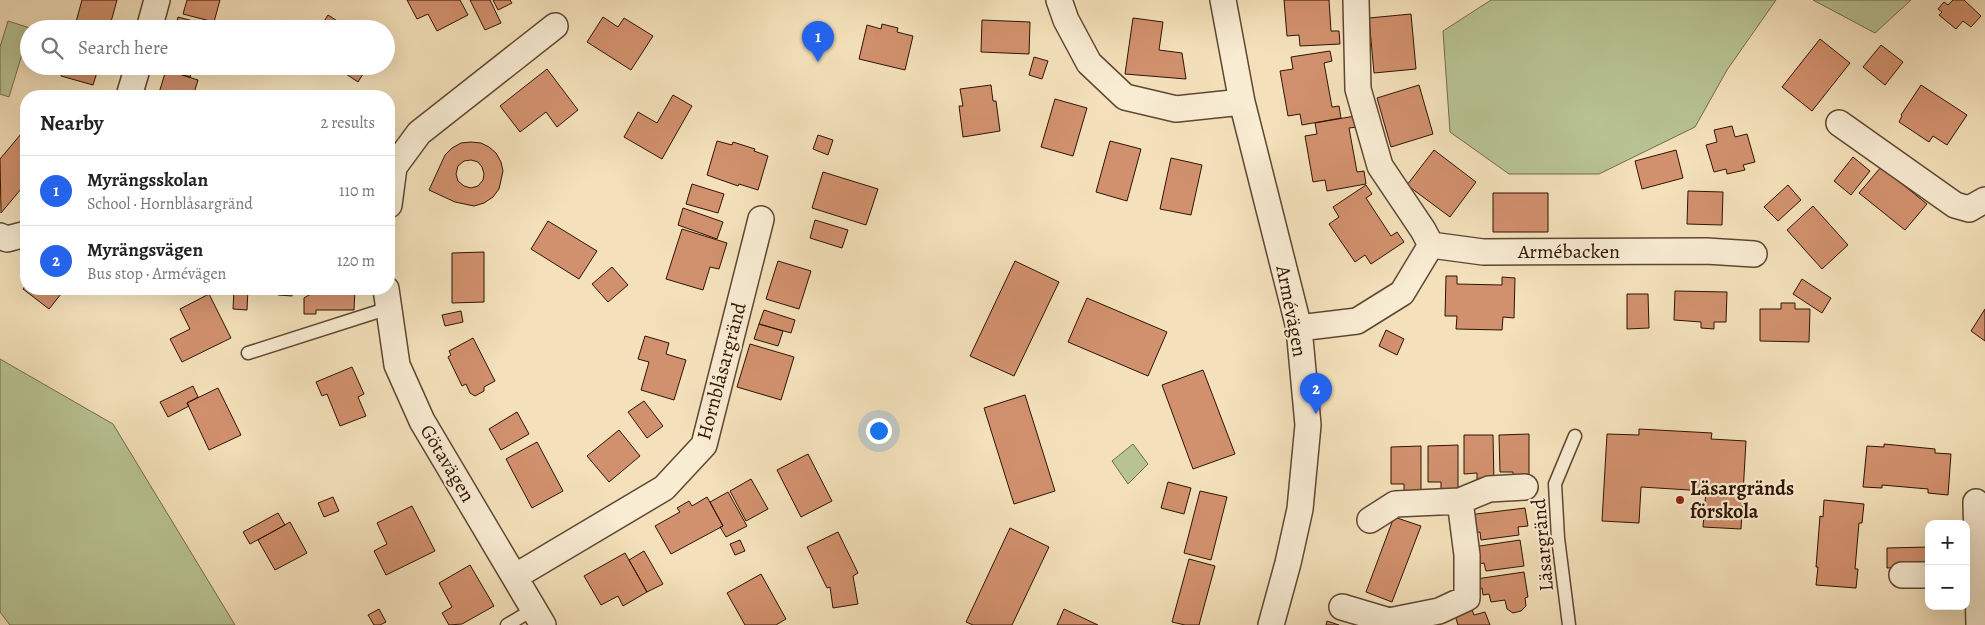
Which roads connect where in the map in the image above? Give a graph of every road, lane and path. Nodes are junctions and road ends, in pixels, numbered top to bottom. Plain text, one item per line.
1 (158, 0) edge
2 (1059, 0) edge
3 (1223, 0) edge
4 (1356, 0) edge
5 (152, 20) edge
6 (555, 26) dead end
7 (135, 75) edge
8 (131, 90) edge
9 (1242, 102) junction
10 (1839, 123) dead end
11 (395, 166) edge
12 (1985, 200) edge
13 (761, 219) dead end
14 (0, 236) edge
15 (20, 236) edge
16 (1431, 245) junction
17 (1754, 254) dead end
18 (388, 298) edge
19 (1299, 328) junction
20 (248, 353) dead end
21 (1575, 436) dead end
22 (1525, 487) dead end
23 (1460, 501) junction
24 (1976, 502) dead end
25 (1370, 520) dead end
26 (1902, 575) dead end
27 (1925, 575) edge
28 (516, 576) junction
29 (1976, 580) edge
30 (1342, 607) dead end
31 (539, 617) edge
32 (1382, 622) edge
33 (507, 625) edge
34 (1271, 625) edge
35 (1569, 625) edge
36 (1979, 625) edge

1 - 5 street
2 - 9 street
3 - 9 street, Armévägen
4 - 16 street
6 - 11 street
7 - 8 street
9 - 19 street, Armévägen
10 - 12 street
13 - 28 street, Hornblåsargränd
14 - 15 street
16 - 17 street, Armébacken
16 - 19 street
18 - 20 lane
18 - 28 street, Götavägen
19 - 34 street, Armévägen
21 - 35 lane, Läsargränd
22 - 23 street
23 - 25 street
23 - 32 street
24 - 29 street
26 - 27 street
28 - 31 street, Götavägen
29 - 36 street
30 - 32 street
31 - 33 lane

